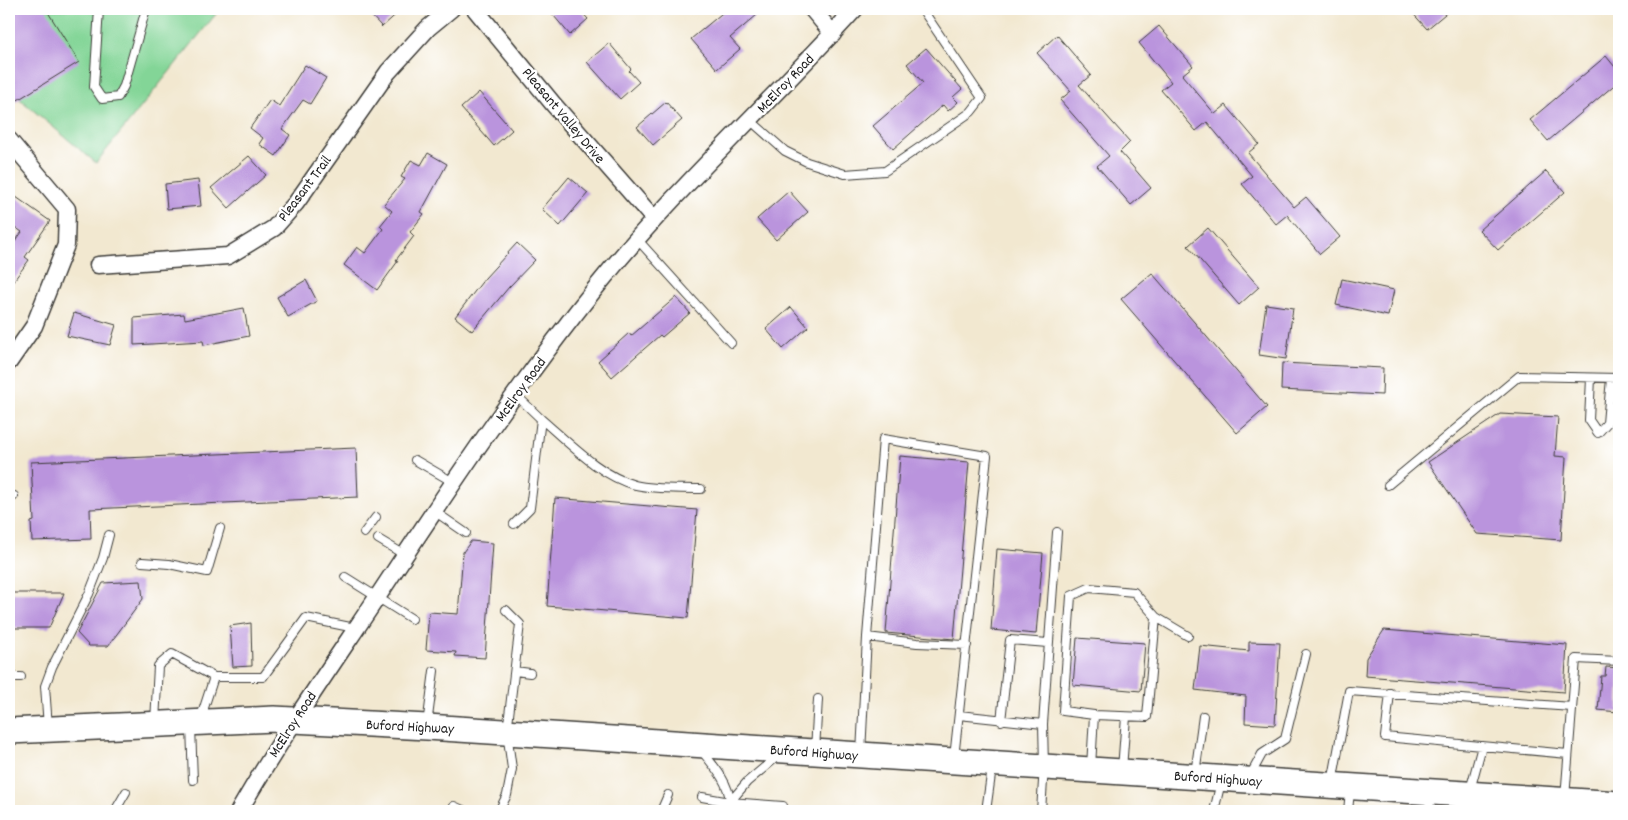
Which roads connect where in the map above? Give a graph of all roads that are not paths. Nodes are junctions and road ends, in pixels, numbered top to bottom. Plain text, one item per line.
1 (99, 9) edge
2 (146, 9) edge
3 (451, 9) edge
4 (475, 9) edge
5 (812, 9) edge
6 (855, 9) edge
7 (922, 9) edge
8 (832, 34) junction
9 (750, 120) junction
10 (9, 140) edge
11 (654, 219) junction
12 (637, 239) junction
13 (98, 265) dead end
14 (731, 343) dead end
15 (9, 362) edge
16 (1592, 378) junction
17 (1615, 378) edge
18 (515, 394) junction
19 (541, 419) junction
20 (415, 460) dead end
21 (453, 482) junction
22 (1388, 485) dead end
23 (701, 489) dead end
24 (434, 510) junction
25 (376, 516) dead end
26 (514, 524) dead end
27 (220, 528) dead end
28 (1057, 532) dead end
29 (364, 533) dead end
30 (466, 533) dead end
31 (109, 535) dead end
32 (378, 539) dead end
33 (405, 555) junction
34 (142, 562) dead end
35 (345, 577) dead end
36 (377, 596) junction
37 (506, 610) dead end
38 (1156, 617) junction
39 (412, 618) dead end
40 (355, 628) junction
41 (1188, 636) dead end
42 (867, 638) junction
43 (1048, 643) junction
44 (967, 645) junction
45 (1306, 654) dead end
46 (1619, 661) edge
47 (52, 667) junction
48 (62, 670) dead end
49 (434, 671) dead end
50 (515, 671) junction
51 (530, 672) dead end
52 (214, 676) junction
53 (9, 677) edge
54 (21, 677) dead end
55 (1390, 693) junction
56 (818, 699) dead end
57 (1572, 707) junction
58 (1094, 715) junction
59 (959, 716) junction
60 (1203, 716) dead end
61 (1126, 717) junction
62 (293, 721) junction
63 (1001, 721) junction
64 (195, 722) junction
65 (155, 724) junction
66 (1043, 724) junction
67 (427, 726) junction
68 (48, 729) junction
69 (507, 732) junction
70 (9, 733) edge
71 (696, 744) junction
72 (1482, 746) junction
73 (787, 750) junction
74 (815, 752) junction
75 (1568, 754) junction
76 (861, 755) junction
77 (954, 761) junction
78 (993, 763) junction
79 (1044, 766) junction
80 (1090, 770) junction
81 (1122, 772) junction
82 (1195, 776) junction
83 (1222, 778) junction
84 (193, 780) dead end
85 (1248, 780) junction
86 (1341, 786) junction
87 (126, 792) dead end
88 (668, 795) dead end
89 (702, 798) dead end
90 (1565, 800) junction
91 (1430, 801) edge
92 (730, 802) junction
93 (1468, 803) edge
94 (1619, 804) edge
95 (454, 806) dead end
96 (783, 806) dead end
97 (115, 811) edge
98 (239, 811) edge
99 (465, 811) edge
100 (499, 811) edge
101 (661, 811) edge
102 (986, 811) edge
103 (1041, 811) edge
104 (1214, 811) edge
105 (1348, 811) edge

1 - 2 lane
3 - 13 street, Pleasant Trail
4 - 11 street, Pleasant Valley Drive
5 - 8 street
6 - 8 street, McElroy Road
7 - 9 lane
8 - 9 street, McElroy Road
9 - 11 street, McElroy Road
10 - 15 street
11 - 12 street, McElroy Road
12 - 14 lane
12 - 18 street, McElroy Road
16 - 17 lane
16 - 17 lane
16 - 22 lane
18 - 19 lane
18 - 21 street, McElroy Road
19 - 23 lane
19 - 26 lane
20 - 21 lane
21 - 24 street, McElroy Road
24 - 30 lane
24 - 33 street, McElroy Road
25 - 29 lane
27 - 34 lane
28 - 43 lane
31 - 47 lane
32 - 33 lane
33 - 36 street, McElroy Road
35 - 36 lane
36 - 39 lane
36 - 40 street, McElroy Road
37 - 50 lane
38 - 41 lane
38 - 58 lane
38 - 61 lane
40 - 52 lane
40 - 62 street, McElroy Road
42 - 44 lane
42 - 44 lane
42 - 76 lane
43 - 63 lane
43 - 66 lane
44 - 59 lane
45 - 85 lane
46 - 57 lane
47 - 48 lane
47 - 68 lane
49 - 67 lane
50 - 51 lane
50 - 69 lane
52 - 64 lane
52 - 65 lane
53 - 54 lane
55 - 57 lane
55 - 72 lane
55 - 86 lane
56 - 74 lane
57 - 75 lane
58 - 61 lane
58 - 80 lane
59 - 63 lane
59 - 77 lane
60 - 82 lane
61 - 81 lane
62 - 64 main road, Buford Highway
62 - 67 main road, Buford Highway
62 - 98 street, McElroy Road
63 - 66 lane
64 - 65 main road, Buford Highway
64 - 84 lane
65 - 68 main road, Buford Highway
66 - 79 lane
67 - 69 main road, Buford Highway
68 - 70 main road, Buford Highway
69 - 71 main road, Buford Highway
69 - 100 lane
71 - 73 main road, Buford Highway
71 - 92 lane
72 - 75 lane
72 - 93 lane
73 - 74 main road, Buford Highway
73 - 92 lane
74 - 76 main road, Buford Highway
75 - 90 lane
76 - 77 main road, Buford Highway
77 - 78 main road, Buford Highway
78 - 79 main road, Buford Highway
78 - 102 lane
79 - 80 main road, Buford Highway
79 - 103 lane
80 - 81 main road, Buford Highway
81 - 82 main road, Buford Highway
82 - 83 main road, Buford Highway
83 - 85 main road, Buford Highway
83 - 104 lane
85 - 86 main road, Buford Highway
86 - 91 main road, Buford Highway
86 - 105 lane
87 - 97 lane
88 - 101 lane
89 - 92 lane
90 - 93 main road, Buford Highway
90 - 94 main road, Buford Highway
91 - 93 main road, Buford Highway
92 - 96 lane
95 - 99 lane

